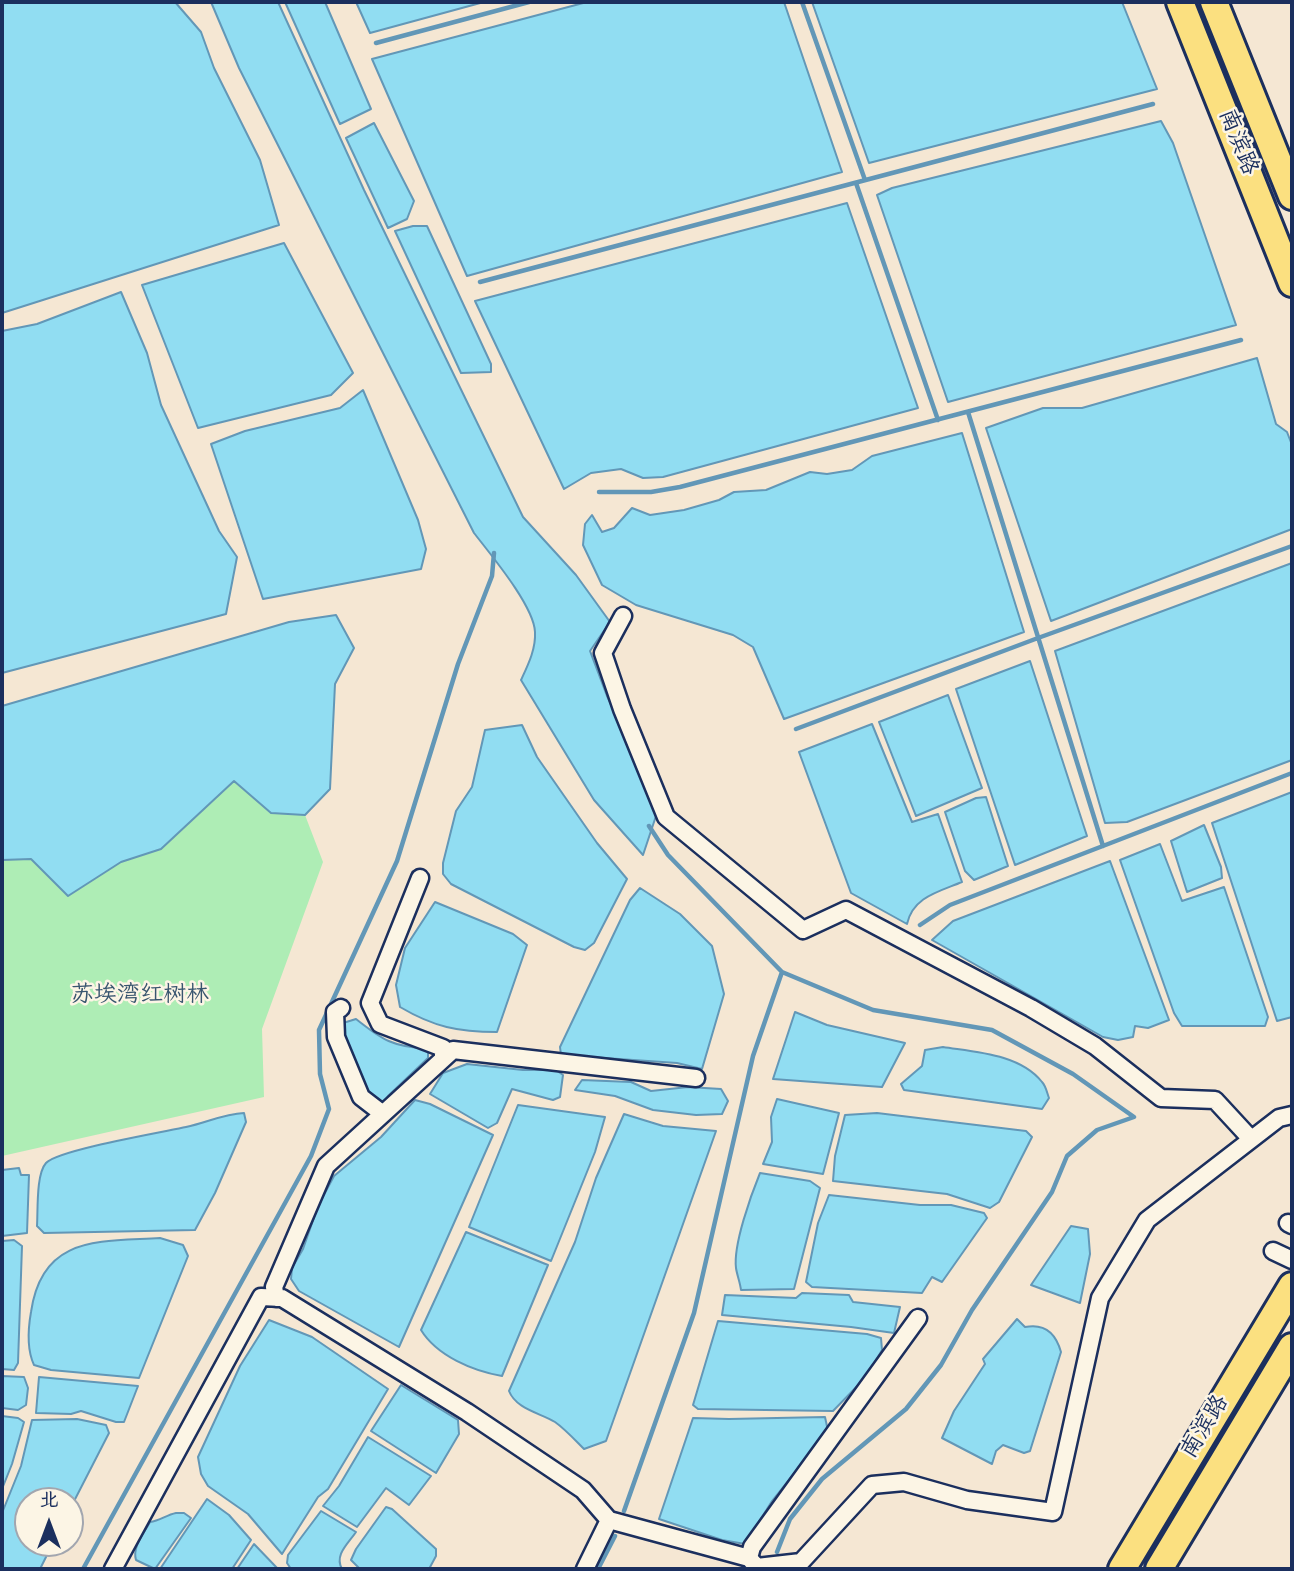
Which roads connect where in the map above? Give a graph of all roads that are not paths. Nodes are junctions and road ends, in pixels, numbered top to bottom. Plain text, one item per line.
1 (1180, 2) edge
2 (1214, 2) edge
3 (1292, 196) edge
4 (1292, 284) edge
5 (623, 616) dead end
6 (420, 878) dead end
7 (341, 1008) dead end
8 (443, 1059) junction
9 (696, 1078) dead end
10 (383, 1114) junction
11 (1292, 1115) edge
12 (1251, 1139) junction
13 (1273, 1251) dead end
14 (1292, 1259) edge
15 (1292, 1286) edge
16 (276, 1298) junction
17 (918, 1318) dead end
18 (1292, 1347) edge
19 (609, 1520) junction
20 (749, 1558) junction
21 (113, 1569) edge
22 (585, 1569) edge
23 (1122, 1569) edge
24 (1159, 1569) edge

1 - 4 main road, 南滨路
2 - 3 main road, 南滨路
5 - 12 street
6 - 8 street
7 - 10 street
8 - 9 street
8 - 10 street
10 - 16 street
11 - 12 street
12 - 20 street
13 - 14 street
15 - 23 main road, 南滨路
16 - 19 street
16 - 21 street
17 - 20 street
18 - 24 main road, 南滨路
19 - 20 street
19 - 22 street

